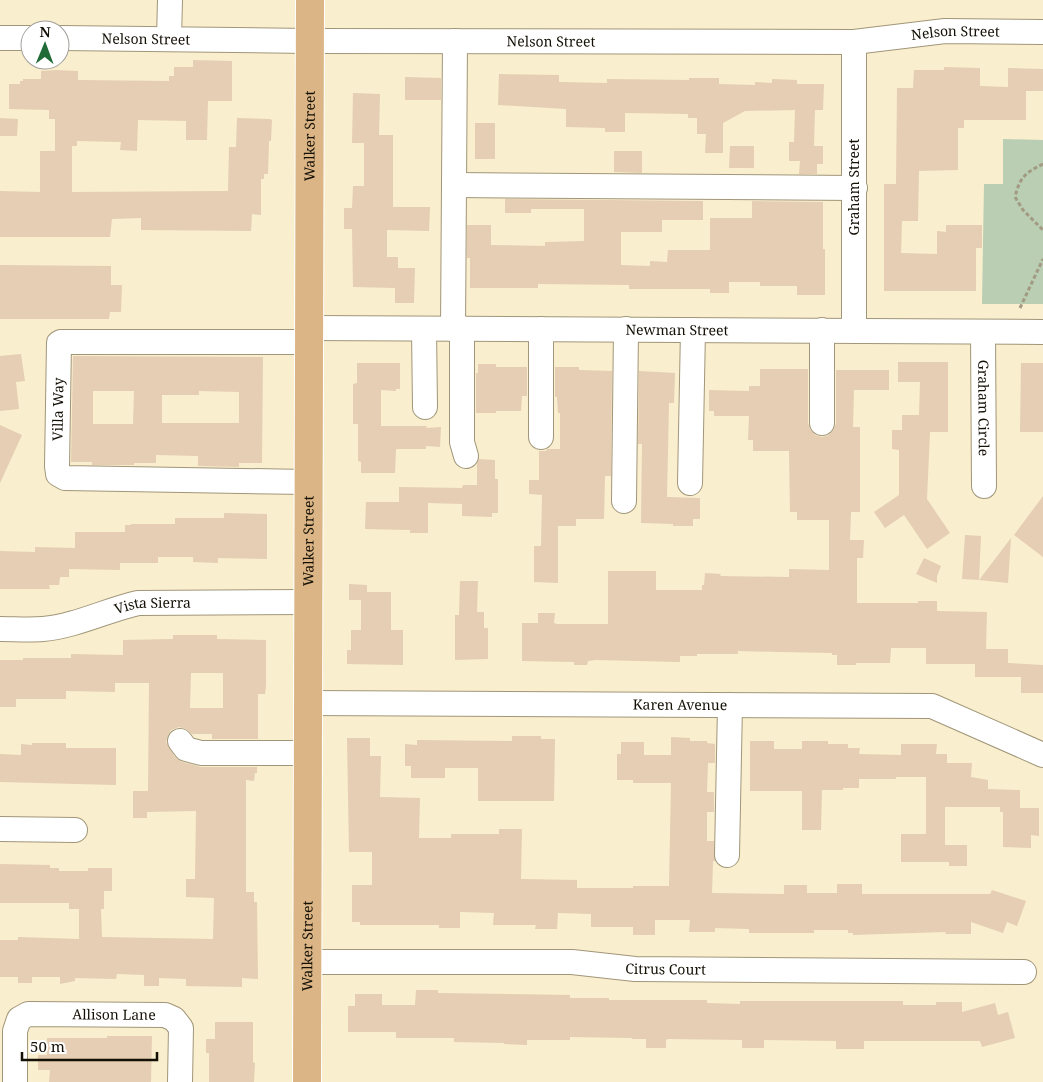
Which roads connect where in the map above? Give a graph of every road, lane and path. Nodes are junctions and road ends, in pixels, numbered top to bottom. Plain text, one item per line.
1 (170, 0) edge
2 (310, 0) edge
3 (1043, 32) edge
4 (0, 38) edge
5 (20, 38) edge
6 (70, 38) edge
7 (170, 39) junction
8 (310, 41) junction
9 (454, 41) junction
10 (854, 42) junction
11 (1043, 164) edge
12 (454, 185) junction
13 (854, 188) junction
14 (1043, 230) edge
15 (1043, 259) edge
16 (1020, 308) dead end
17 (457, 328) junction
18 (424, 329) junction
19 (541, 329) junction
20 (626, 329) junction
21 (693, 330) junction
22 (822, 330) junction
23 (854, 331) junction
24 (983, 332) junction
25 (1043, 332) edge
26 (309, 335) junction
27 (425, 407) dead end
28 (822, 423) dead end
29 (541, 437) dead end
30 (466, 456) dead end
31 (307, 482) junction
32 (690, 483) dead end
33 (984, 486) dead end
34 (624, 501) dead end
35 (308, 602) junction
36 (0, 629) edge
37 (308, 703) junction
38 (730, 705) junction
39 (180, 741) dead end
40 (308, 753) junction
41 (1043, 755) edge
42 (0, 829) edge
43 (74, 830) dead end
44 (727, 855) dead end
45 (307, 962) junction
46 (1024, 972) dead end
47 (15, 1082) edge
48 (180, 1082) edge
49 (307, 1082) edge

1 - 7 street
2 - 8 main road, Walker Street
3 - 10 street, Nelson Street
4 - 5 street
6 - 7 street, Nelson Street
7 - 8 street, Nelson Street
8 - 9 street, Nelson Street
8 - 26 main road, Walker Street
9 - 10 street, Nelson Street
9 - 12 street
10 - 13 street, Graham Street
11 - 14 path
12 - 13 street
12 - 17 street
13 - 23 street, Graham Street
15 - 16 path
17 - 18 street, Newman Street
17 - 19 street, Newman Street
17 - 30 street
18 - 26 street, Newman Street
18 - 27 street
19 - 20 street, Newman Street
19 - 29 street
20 - 21 street, Newman Street
20 - 34 street
21 - 22 street, Newman Street
21 - 32 street
22 - 23 street, Newman Street
22 - 28 street
23 - 24 street, Newman Street
24 - 25 street, Newman Street
24 - 33 street, Graham Circle
26 - 31 main road, Walker Street
26 - 31 street, Villa Way
31 - 35 main road, Walker Street
35 - 36 street, Vista Sierra
35 - 37 main road, Walker Street
37 - 38 street, Karen Avenue
37 - 40 main road, Walker Street
38 - 41 street, Karen Avenue
38 - 44 street
39 - 40 street
40 - 45 main road, Walker Street
42 - 43 street
45 - 46 street, Citrus Court
45 - 49 main road, Walker Street
47 - 48 street, Allison Lane

